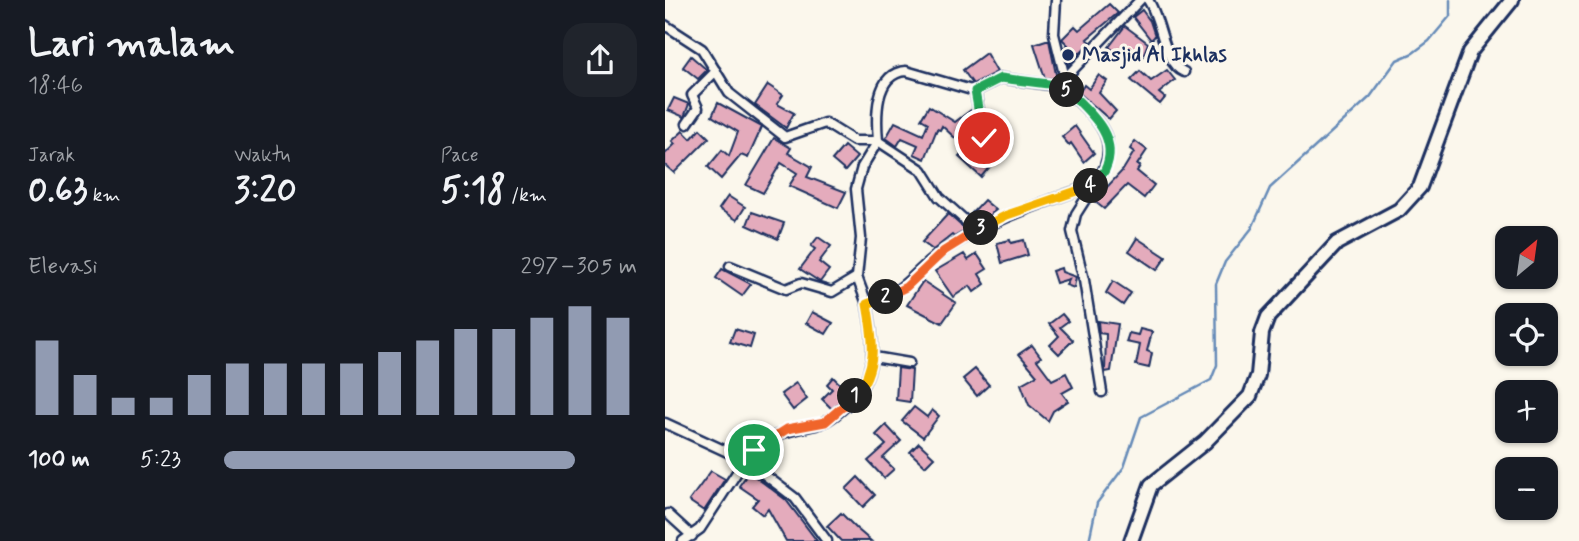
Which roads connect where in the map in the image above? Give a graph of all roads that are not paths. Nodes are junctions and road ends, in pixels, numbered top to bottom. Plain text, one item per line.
1 (1056, 0) edge
2 (1140, 0) edge
3 (1149, 0) edge
4 (1512, 0) edge
5 (665, 25) edge
6 (716, 71) junction
7 (1184, 72) dead end
8 (1065, 83) junction
9 (975, 91) junction
10 (687, 124) dead end
11 (984, 138) dead end
12 (878, 141) junction
13 (1095, 184) junction
14 (977, 231) junction
15 (730, 267) dead end
16 (857, 277) junction
17 (867, 304) junction
18 (873, 357) junction
19 (909, 363) dead end
20 (1102, 392) dead end
21 (665, 424) edge
22 (745, 460) junction
23 (668, 514) dead end
24 (692, 536) junction
25 (683, 541) edge
26 (827, 541) edge
27 (1131, 541) edge

1 - 8 street
2 - 8 street
3 - 7 street
4 - 27 main road
5 - 6 street
6 - 10 street
6 - 12 street
8 - 9 street
8 - 13 street
9 - 11 street
9 - 12 street
12 - 14 street
12 - 16 street
13 - 14 street
13 - 20 street
14 - 17 street
15 - 16 street
16 - 17 street
17 - 18 street
18 - 19 street
18 - 22 street
21 - 22 street
22 - 24 street
22 - 26 street
23 - 24 street
24 - 25 street

